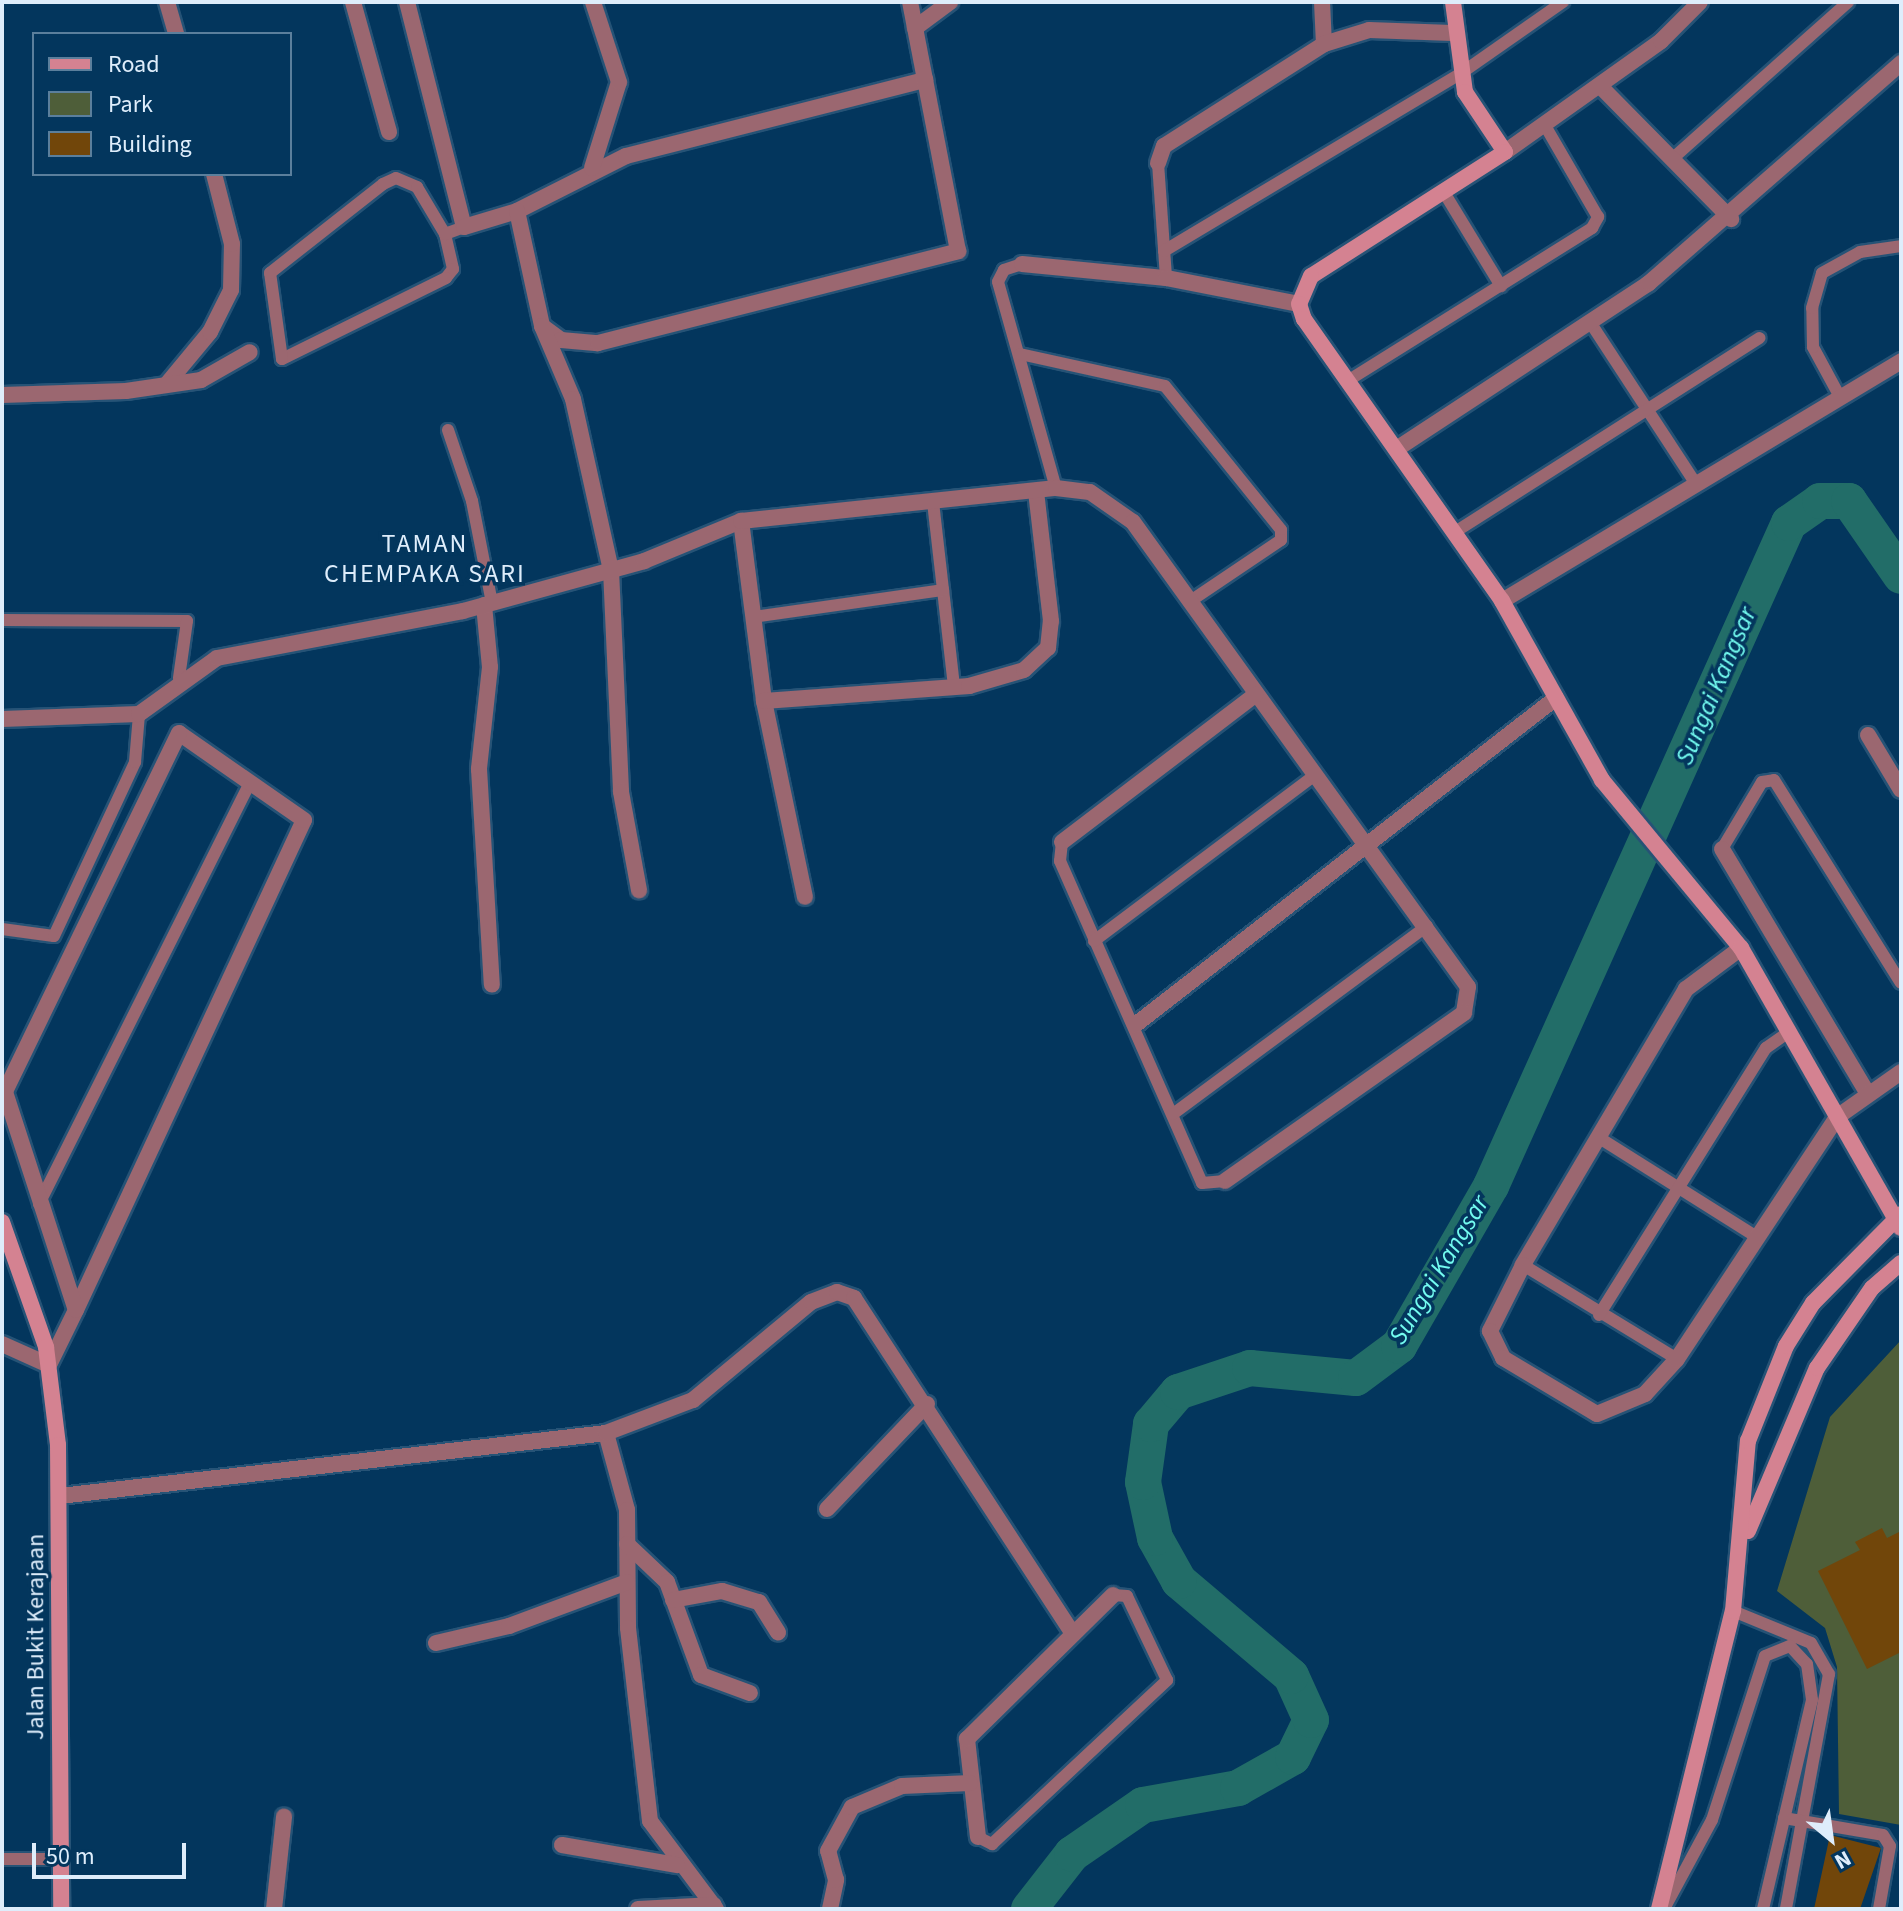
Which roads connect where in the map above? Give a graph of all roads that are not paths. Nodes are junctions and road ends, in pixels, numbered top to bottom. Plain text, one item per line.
1 (167, 2) edge
2 (353, 2) edge
3 (407, 2) edge
4 (593, 2) edge
5 (910, 2) edge
6 (950, 2) edge
7 (1322, 2) edge
8 (1453, 2) edge
9 (1563, 2) edge
10 (1700, 2) edge
11 (1848, 2) edge
12 (915, 28) junction
13 (175, 32) edge
14 (1452, 33) junction
15 (1324, 44) junction
16 (1901, 63) edge
17 (1460, 74) junction
18 (925, 80) junction
19 (1600, 86) junction
20 (1544, 124) junction
21 (389, 132) dead end
22 (1505, 152) junction
23 (1672, 159) junction
24 (1158, 163) joint
25 (592, 168) junction
26 (215, 176) edge
27 (1445, 194) junction
28 (517, 211) junction
29 (1731, 219) junction
30 (464, 227) junction
31 (445, 234) junction
32 (1901, 246) edge
33 (1164, 251) junction
34 (1022, 264) joint
35 (1166, 278) junction
36 (1501, 286) junction
37 (1299, 304) junction
38 (1590, 322) junction
39 (542, 326) junction
40 (1760, 338) dead end
41 (250, 352) dead end
42 (1020, 354) junction
43 (1901, 361) edge
44 (1349, 380) junction
45 (166, 385) junction
46 (2, 395) edge
47 (1840, 397) junction
48 (1648, 411) junction
49 (448, 430) dead end
50 (1398, 448) junction
51 (1696, 484) junction
52 (1056, 488) junction
53 (1036, 491) junction
54 (933, 502) junction
55 (741, 521) junction
56 (1455, 532) junction
57 (611, 570) junction
58 (943, 590) junction
59 (1502, 601) junction
60 (1189, 602) junction
61 (488, 604) junction
62 (753, 617) junction
63 (2, 620) edge
64 (179, 678) junction
65 (954, 687) junction
66 (1255, 695) junction
67 (1556, 698) junction
68 (764, 701) junction
69 (139, 714) junction
70 (2, 719) edge
71 (1868, 735) dead end
72 (1315, 775) junction
73 (250, 782) junction
74 (1901, 790) edge
75 (1364, 841) junction
76 (1062, 842) joint
77 (1722, 849) joint
78 (639, 890) dead end
79 (805, 897) dead end
80 (1427, 926) junction
81 (2, 929) edge
82 (1094, 941) junction
83 (1741, 948) junction
84 (1901, 983) edge
85 (492, 985) dead end
86 (1135, 1025) junction
87 (1789, 1032) junction
88 (1901, 1072) edge
89 (1868, 1094) junction
90 (1173, 1114) junction
91 (1837, 1117) junction
92 (1598, 1137) junction
93 (1225, 1181) joint
94 (1677, 1190) junction
95 (39, 1204) junction
96 (1899, 1220) edge
97 (2, 1222) edge
98 (1757, 1237) junction
99 (1901, 1263) edge
100 (1523, 1265) junction
101 (76, 1310) junction
102 (1599, 1315) junction
103 (2, 1344) edge
104 (1677, 1359) junction
105 (49, 1365) junction
106 (927, 1404) junction
107 (606, 1433) junction
108 (60, 1496) junction
109 (827, 1509) dead end
110 (627, 1544) junction
111 (1742, 1547) junction
112 (627, 1582) junction
113 (1113, 1595) joint
114 (673, 1600) junction
115 (1733, 1611) junction
116 (1072, 1632) junction
117 (778, 1633) dead end
118 (436, 1643) dead end
119 (750, 1693) dead end
120 (970, 1783) junction
121 (284, 1817) dead end
122 (1784, 1818) junction
123 (1804, 1821) junction
124 (978, 1837) joint
125 (562, 1845) dead end
126 (2, 1859) edge
127 (60, 1859) junction
128 (677, 1865) junction
129 (715, 1907) edge
130 (61, 1909) edge
131 (274, 1909) edge
132 (638, 1909) edge
133 (830, 1909) edge
134 (1662, 1909) edge
135 (1763, 1909) edge
136 (1786, 1909) edge
137 (1879, 1909) edge

1 - 13 street
2 - 21 street
3 - 30 street
4 - 25 street
5 - 12 street
6 - 12 street
7 - 15 street
8 - 14 street
9 - 17 lane
10 - 19 street
11 - 23 lane
12 - 18 street
14 - 15 street
14 - 17 street
15 - 24 street
16 - 29 street
17 - 22 street
17 - 33 lane
18 - 25 street
18 - 39 street
19 - 20 street
19 - 23 street
20 - 22 street
20 - 36 lane
22 - 27 street
23 - 29 street
24 - 33 lane
25 - 28 street
26 - 45 street
27 - 36 lane
27 - 37 street
28 - 30 street
28 - 39 street
29 - 38 street
30 - 31 lane
31 - 31 lane
32 - 47 lane
33 - 35 lane
34 - 35 street
34 - 42 lane
35 - 37 street
36 - 44 lane
37 - 44 street
38 - 48 lane
38 - 50 street
39 - 57 street
40 - 48 lane
41 - 45 street
42 - 52 lane
42 - 60 lane
43 - 47 street
44 - 50 street
45 - 46 street
47 - 51 street
48 - 51 lane
48 - 56 lane
49 - 61 lane
50 - 56 street
51 - 59 street
52 - 53 street
52 - 60 street
53 - 54 street
53 - 65 street
54 - 55 street
54 - 58 lane
55 - 57 street
55 - 62 street
56 - 59 street
57 - 61 street
57 - 78 street
58 - 62 lane
58 - 65 lane
59 - 67 street
60 - 66 street
61 - 64 street
61 - 85 street
62 - 68 street
63 - 64 lane
64 - 69 street
65 - 68 street
66 - 72 street
66 - 76 street
67 - 75 street
67 - 83 street
68 - 79 street
69 - 70 street
69 - 81 lane
71 - 74 street
72 - 75 street
72 - 82 lane
73 - 95 lane
73 - 95 street
73 - 101 street
75 - 80 street
75 - 86 street
76 - 82 lane
77 - 84 lane
77 - 89 street
80 - 90 lane
80 - 93 street
82 - 86 lane
83 - 87 street
83 - 92 street
86 - 90 lane
87 - 91 street
87 - 94 lane
88 - 89 street
89 - 91 street
90 - 93 lane
91 - 96 street
91 - 98 street
92 - 94 lane
92 - 100 street
94 - 98 lane
94 - 102 lane
95 - 101 street
96 - 111 street
97 - 105 street, Jalan Bukit Kerajaan
98 - 104 street
99 - 111 street
100 - 102 lane
100 - 104 street
101 - 105 street
102 - 104 lane
103 - 105 street
105 - 108 street, Jalan Bukit Kerajaan
106 - 107 street
106 - 109 street
106 - 116 street
107 - 108 street
107 - 110 street
108 - 127 street, Jalan Bukit Kerajaan
110 - 112 street
110 - 114 street
111 - 115 street
112 - 118 street
112 - 128 street
113 - 116 street
113 - 124 lane
114 - 117 street
114 - 119 street
115 - 123 lane
115 - 134 street
116 - 120 street
120 - 124 street
120 - 133 street
121 - 131 street
122 - 123 lane
122 - 134 lane
122 - 135 lane
123 - 136 lane
123 - 137 lane
125 - 128 street
126 - 127 lane
127 - 130 street, Jalan Bukit Kerajaan
128 - 129 street
129 - 132 street

